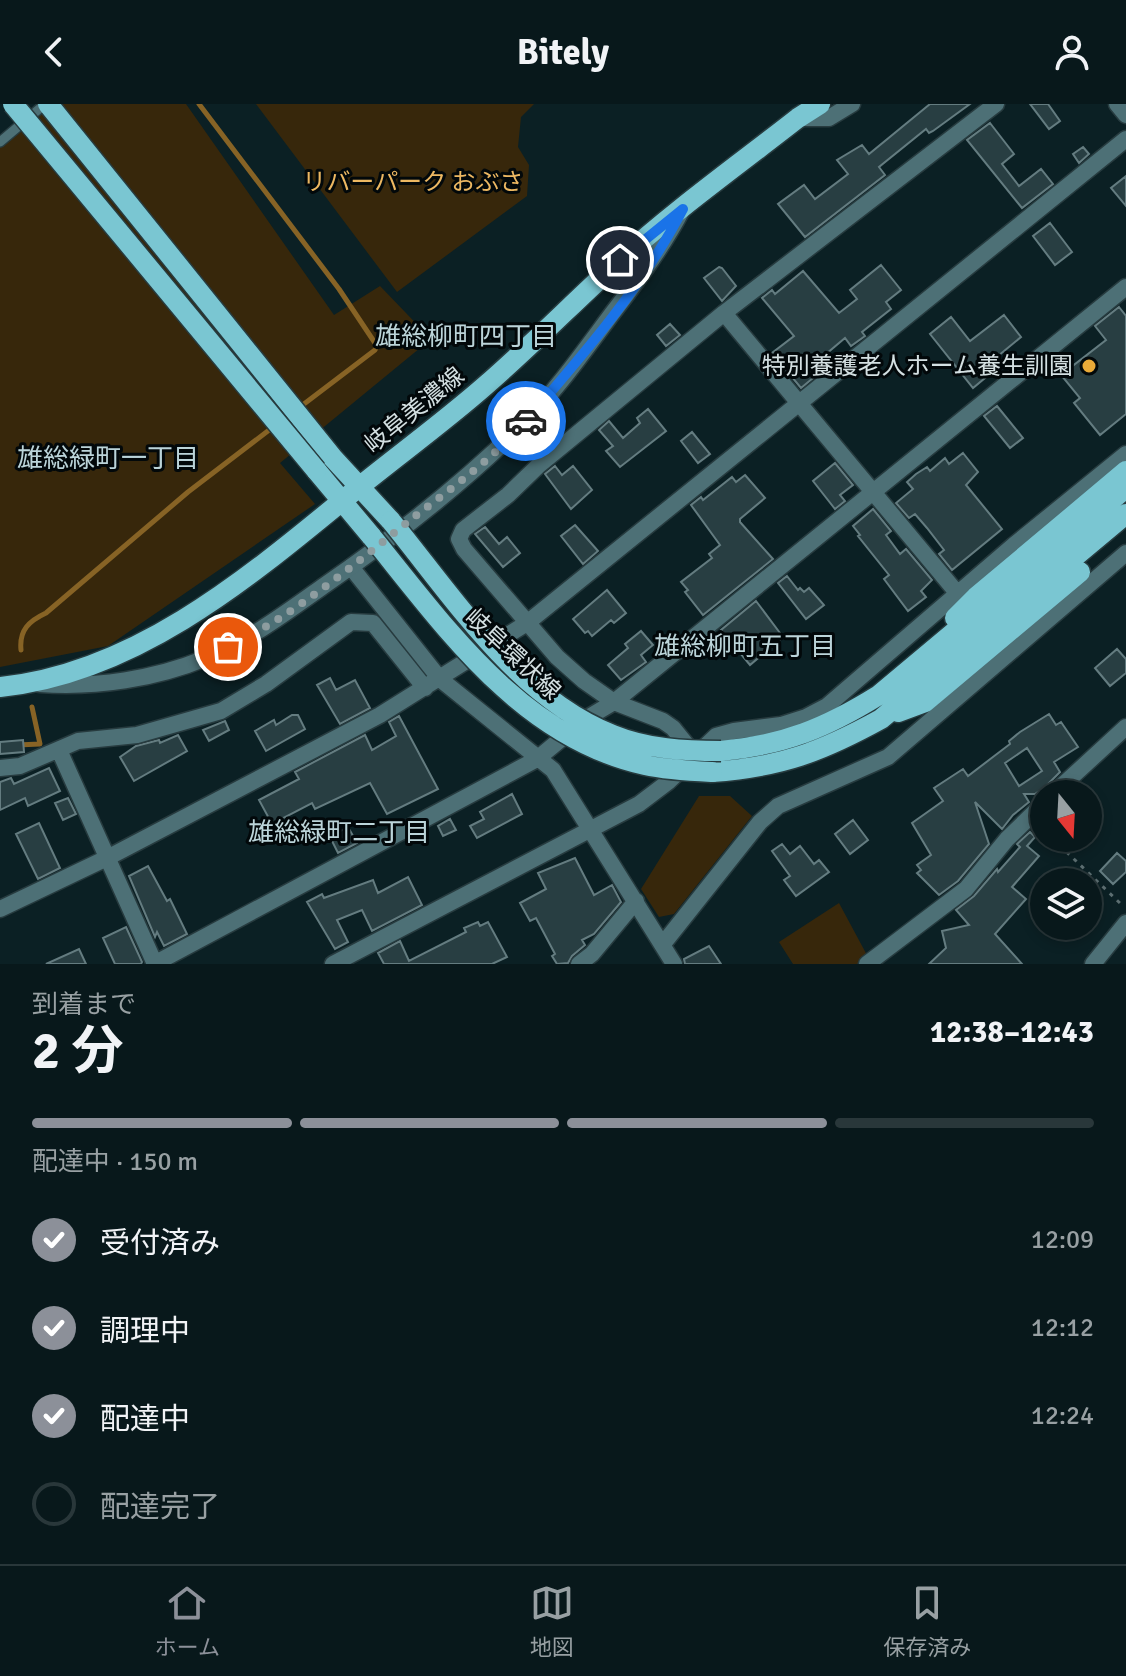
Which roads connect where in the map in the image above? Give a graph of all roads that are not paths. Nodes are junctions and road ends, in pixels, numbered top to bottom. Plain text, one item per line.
1 (13, 104) edge
2 (46, 104) edge
3 (820, 104) edge
4 (852, 104) edge
5 (996, 104) edge
6 (1117, 104) edge
7 (1126, 115) edge
8 (798, 118) junction
9 (1126, 139) edge
10 (0, 142) edge
11 (683, 209) junction
12 (1126, 287) edge
13 (724, 313) junction
14 (799, 402) junction
15 (1126, 454) edge
16 (1126, 471) edge
17 (360, 486) junction
18 (1126, 488) edge
19 (873, 491) junction
20 (341, 502) junction
21 (1126, 514) edge
22 (1126, 533) edge
23 (1126, 553) edge
24 (351, 567) junction
25 (958, 594) junction
26 (527, 623) junction
27 (35, 683) junction
28 (433, 684) junction
29 (0, 687) edge
30 (879, 695) junction
31 (614, 702) junction
32 (881, 719) junction
33 (1126, 727) edge
34 (59, 750) junction
35 (694, 754) junction
36 (537, 759) junction
37 (0, 768) edge
38 (1068, 780) edge
39 (1030, 817) edge
40 (592, 829) junction
41 (109, 857) junction
42 (636, 901) junction
43 (0, 909) edge
44 (1126, 923) edge
45 (663, 944) junction
46 (154, 964) edge
47 (333, 964) edge
48 (579, 964) edge
49 (674, 964) edge
50 (867, 964) edge
51 (1093, 964) edge

1 - 20 main road, 岐阜環状線, bridge
2 - 10 lane
2 - 17 main road, 岐阜環状線
3 - 8 main road, 岐阜美濃線
4 - 8 street
5 - 13 street
6 - 7 street
8 - 11 main road, 岐阜美濃線
9 - 14 street
11 - 17 main road, 岐阜美濃線
11 - 24 street
12 - 19 street
13 - 14 street
13 - 26 street
14 - 19 street
14 - 26 street
15 - 25 street
16 - 30 main road
17 - 20 main road, 岐阜美濃線
17 - 30 main road, 岐阜環状線, bridge
18 - 30 main road, 岐阜環状線
19 - 25 street
19 - 31 street
20 - 27 main road, 岐阜美濃線
20 - 32 main road, 岐阜環状線, bridge
21 - 32 main road, 岐阜環状線
22 - 32 main road
23 - 45 street
24 - 27 street
24 - 28 street
25 - 35 street
26 - 28 street
26 - 31 street
27 - 29 main road, 岐阜美濃線
28 - 34 street
28 - 36 street
28 - 41 street
31 - 35 street
31 - 36 street
33 - 38 street
34 - 37 street
34 - 41 street
35 - 40 street
36 - 40 street
36 - 46 street
39 - 50 street
40 - 42 street
40 - 47 street
41 - 43 street
41 - 46 street
42 - 45 street
42 - 48 street
44 - 51 street
45 - 49 street

